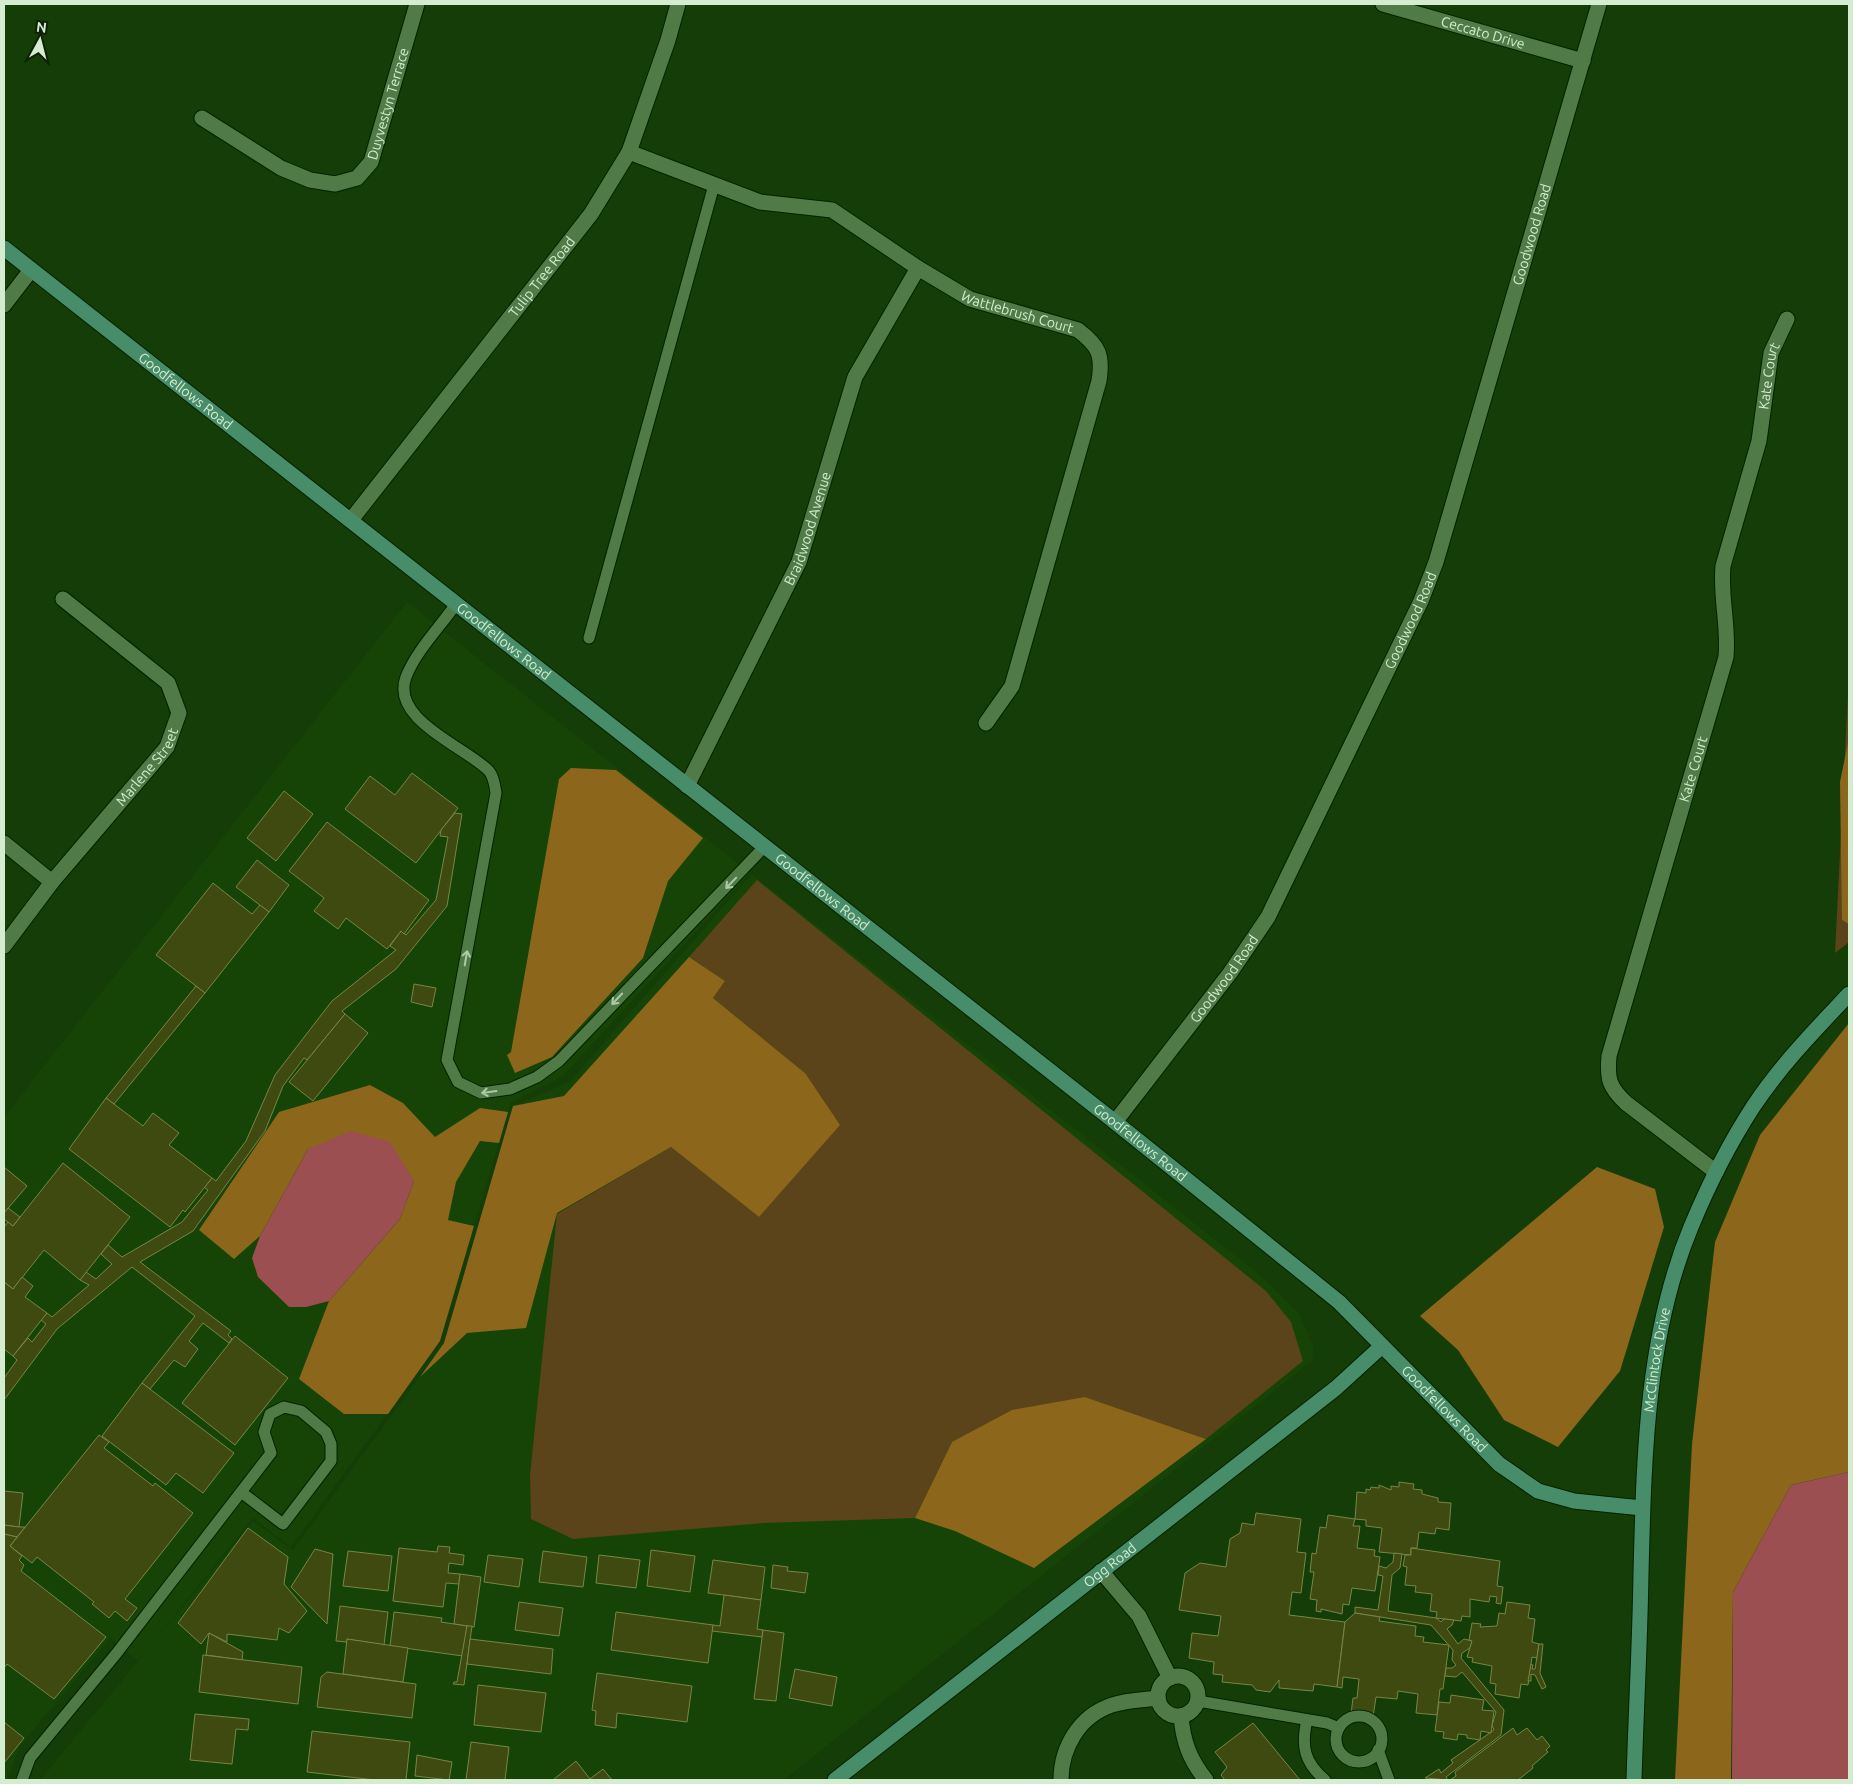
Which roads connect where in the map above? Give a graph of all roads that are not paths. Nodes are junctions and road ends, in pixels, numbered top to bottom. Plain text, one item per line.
1 (417, 4) edge
2 (678, 4) edge
3 (1383, 4) edge
4 (1599, 4) edge
5 (1583, 61) junction
6 (202, 118) dead end
7 (629, 152) junction
8 (714, 185) junction
9 (4, 248) edge
10 (918, 268) junction
11 (31, 270) junction
12 (4, 305) edge
13 (1787, 319) dead end
14 (351, 520) junction
15 (63, 599) dead end
16 (456, 604) junction
17 (589, 638) dead end
18 (986, 723) dead end
19 (688, 786) junction
20 (4, 843) edge
21 (764, 847) junction
22 (52, 882) junction
23 (4, 946) edge
24 (1849, 994) edge
25 (1115, 1122) junction
26 (1716, 1172) junction
27 (1382, 1346) junction
28 (241, 1492) junction
29 (1642, 1508) junction
30 (1100, 1571) junction
31 (1170, 1678) junction
32 (1158, 1698) junction
33 (1198, 1700) junction
34 (1182, 1716) junction
35 (1306, 1720) junction
36 (1339, 1728) junction
37 (1378, 1750) junction
38 (22, 1780) edge
39 (835, 1780) edge
40 (1061, 1780) edge
41 (1206, 1780) edge
42 (1325, 1780) edge
43 (1389, 1780) edge
44 (1634, 1780) edge

1 - 6 street, Duyvestyn Terrace
2 - 7 street, Tulip Tree Road
3 - 5 street, Ceccato Drive
4 - 5 street, Goodwood Road
5 - 25 street, Goodwood Road
7 - 8 street, Wattlebrush Court
7 - 14 street, Tulip Tree Road
8 - 10 street, Wattlebrush Court
8 - 17 lane
9 - 11 street, Goodfellows Road
10 - 18 street, Wattlebrush Court
10 - 19 street, Braidwood Avenue
11 - 12 street
11 - 14 street, Goodfellows Road
13 - 26 street, Kate Court
14 - 16 street, Goodfellows Road
15 - 22 street, Marlene Street
16 - 19 street, Goodfellows Road
21 -> 16 lane
19 - 21 street, Goodfellows Road
20 - 22 street
21 - 25 street, Goodfellows Road
22 - 23 street, Marlene Street
24 - 26 street, McClintock Drive
25 - 27 street, Goodfellows Road
26 - 29 street, McClintock Drive
27 - 29 street, Goodfellows Road
27 - 30 street, Ogg Road
28 - 28 lane
28 - 38 lane
29 - 44 street, McClintock Drive
30 - 31 street
30 - 39 street, Ogg Road
31 - 32 street
31 - 33 street
32 - 34 street
32 - 40 street
33 - 34 street
33 - 35 lane
34 - 41 street
35 - 36 lane
35 - 42 lane
36 - 37 lane
36 - 37 lane
37 - 43 lane

